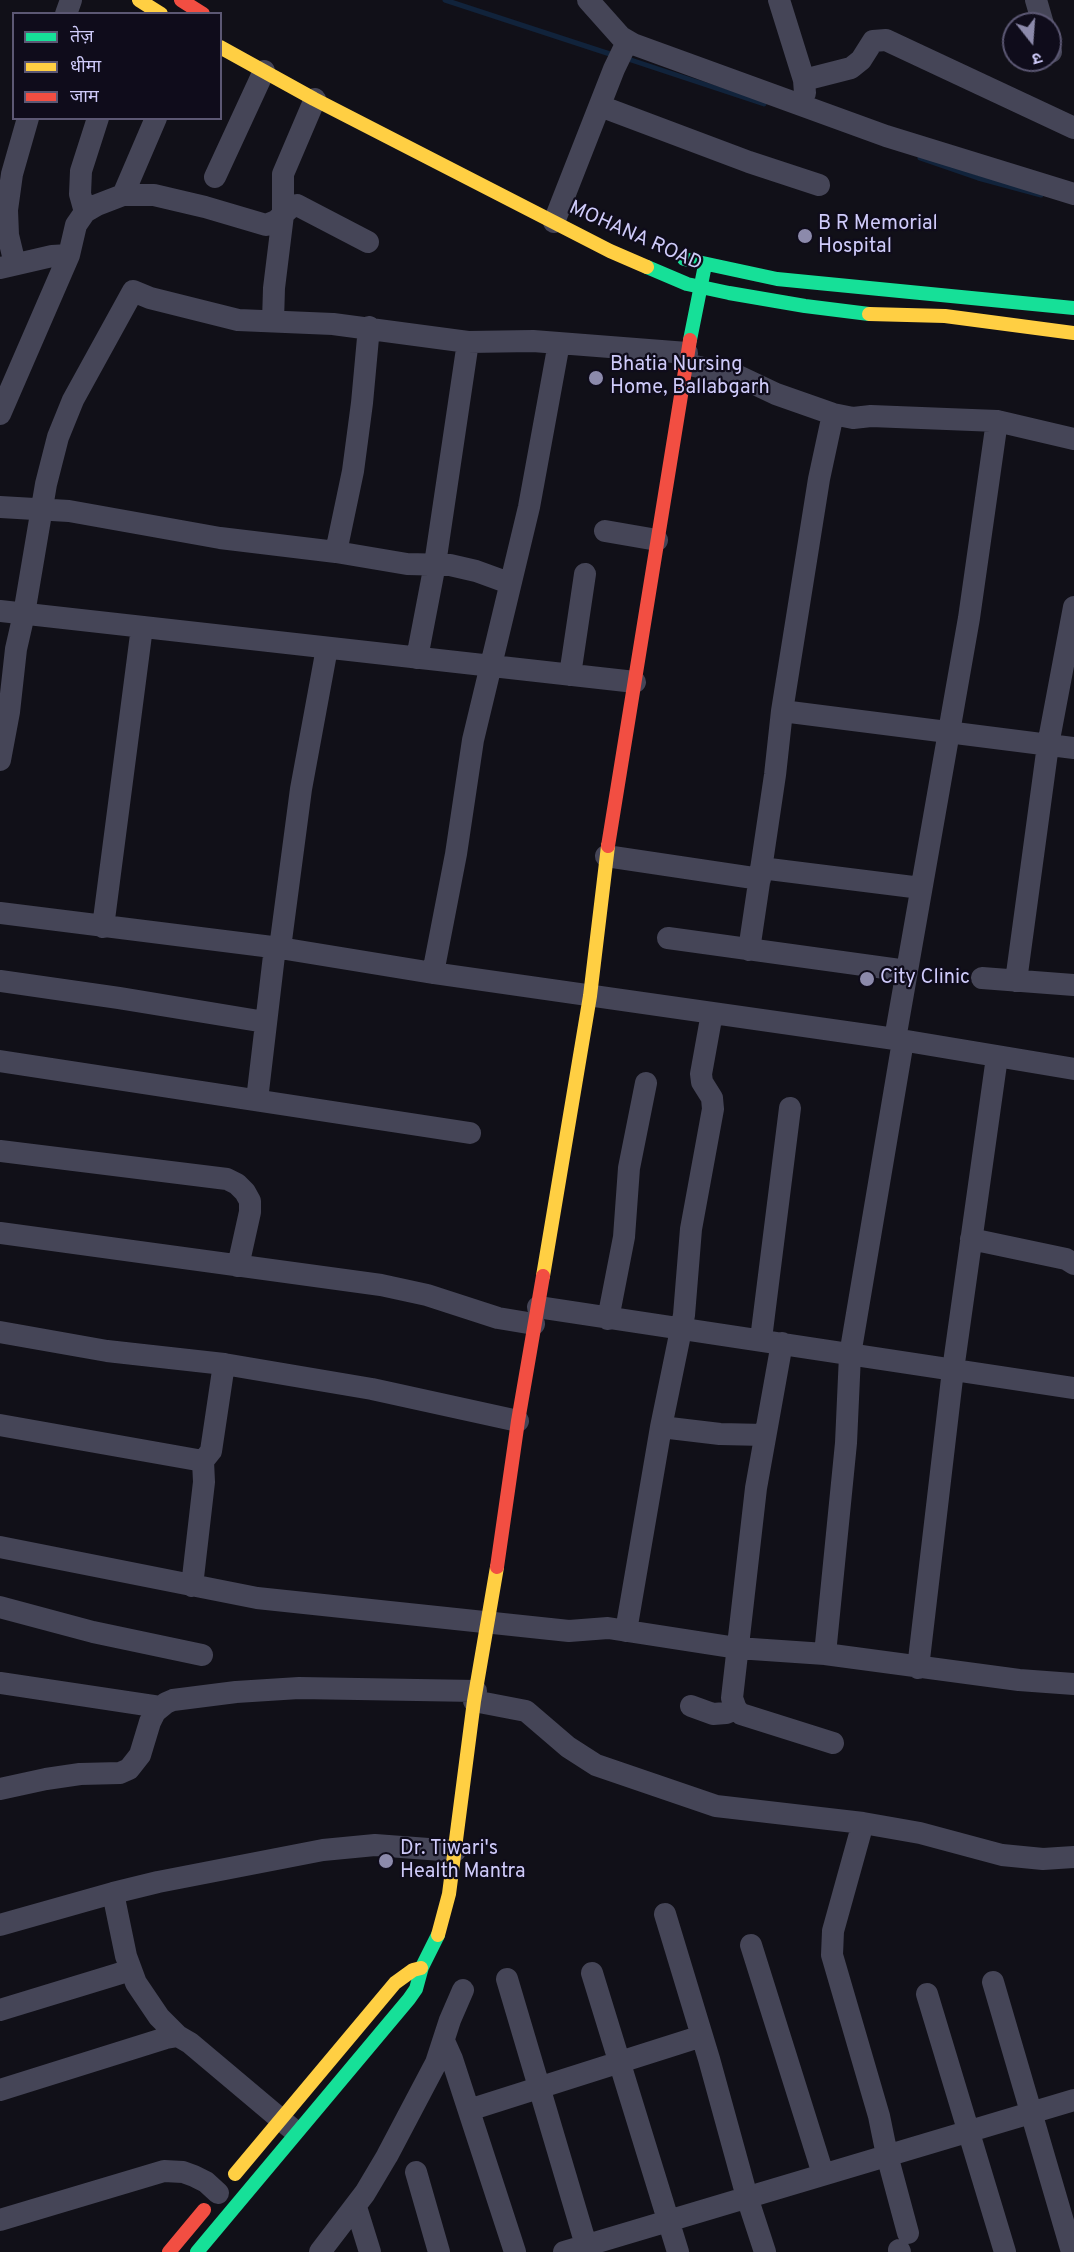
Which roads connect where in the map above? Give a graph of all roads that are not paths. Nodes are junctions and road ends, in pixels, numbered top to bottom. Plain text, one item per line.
1 (181, 0) edge
2 (588, 0) edge
3 (778, 0) edge
4 (139, 5) edge
5 (156, 12) edge
6 (200, 12) edge
7 (222, 48) edge
8 (622, 54) junction
9 (264, 71) junction
10 (804, 80) junction
11 (315, 99) junction
12 (600, 106) junction
13 (803, 106) junction
14 (27, 120) edge
15 (97, 120) edge
16 (155, 120) edge
17 (1074, 128) edge
18 (215, 177) dead end
19 (819, 185) dead end
20 (1074, 194) edge
21 (123, 195) junction
22 (559, 207) junction
23 (85, 213) junction
24 (283, 215) junction
25 (368, 242) dead end
26 (669, 254) dead end
27 (69, 255) junction
28 (705, 265) junction
29 (8, 266) edge
30 (700, 287) junction
31 (1074, 308) edge
32 (273, 321) junction
33 (369, 327) junction
34 (1074, 333) edge
35 (468, 342) junction
36 (560, 343) junction
37 (686, 359) junction
38 (9, 370) edge
39 (0, 413) edge
40 (833, 414) junction
41 (997, 421) junction
42 (1074, 439) edge
43 (0, 507) edge
44 (43, 510) junction
45 (605, 531) dead end
46 (657, 540) junction
47 (336, 552) junction
48 (435, 564) junction
49 (585, 574) dead end
50 (509, 583) junction
51 (1074, 607) edge
52 (0, 611) edge
53 (24, 614) junction
54 (142, 627) junction
55 (327, 648) junction
56 (417, 658) junction
57 (491, 666) junction
58 (570, 675) junction
59 (635, 682) junction
60 (782, 711) junction
61 (948, 733) junction
62 (1048, 745) junction
63 (1074, 748) edge
64 (0, 760) edge
65 (606, 856) junction
66 (760, 874) junction
67 (921, 888) junction
68 (0, 913) edge
69 (103, 927) junction
70 (668, 938) dead end
71 (277, 948) junction
72 (749, 950) junction
73 (907, 970) junction
74 (433, 974) junction
75 (982, 978) dead end
76 (0, 981) edge
77 (1016, 981) junction
78 (1074, 985) edge
79 (590, 996) junction
80 (712, 1012) junction
81 (266, 1022) junction
82 (899, 1040) junction
83 (997, 1057) junction
84 (0, 1061) edge
85 (1074, 1069) edge
86 (646, 1083) dead end
87 (257, 1100) junction
88 (790, 1108) dead end
89 (470, 1132) dead end
90 (0, 1151) edge
91 (0, 1233) edge
92 (970, 1239) junction
93 (1074, 1264) edge
94 (238, 1266) junction
95 (536, 1316) junction
96 (608, 1319) junction
97 (681, 1329) junction
98 (0, 1332) edge
99 (771, 1341) junction
100 (850, 1355) junction
101 (224, 1364) junction
102 (953, 1370) junction
103 (1074, 1388) edge
104 (518, 1421) junction
105 (0, 1425) edge
106 (661, 1427) junction
107 (765, 1435) junction
108 (203, 1461) junction
109 (0, 1547) edge
110 (192, 1586) junction
111 (0, 1607) edge
112 (489, 1623) junction
113 (626, 1631) junction
114 (737, 1648) junction
115 (825, 1654) junction
116 (202, 1655) dead end
117 (918, 1668) junction
118 (0, 1683) edge
119 (1074, 1684) edge
120 (475, 1696) junction
121 (690, 1706) dead end
122 (160, 1707) junction
123 (736, 1709) junction
124 (833, 1743) dead end
125 (0, 1789) edge
126 (863, 1822) junction
127 (455, 1851) junction
128 (1074, 1857) edge
129 (113, 1893) junction
130 (665, 1914) dead end
131 (0, 1925) edge
132 (751, 1945) dead end
133 (422, 1967) junction
134 (131, 1970) junction
135 (592, 1973) dead end
136 (507, 1979) dead end
137 (993, 1982) dead end
138 (463, 1989) dead end
139 (927, 1995) dead end
140 (0, 2010) edge
141 (702, 2036) junction
142 (178, 2037) junction
143 (444, 2041) junction
144 (619, 2063) junction
145 (540, 2088) junction
146 (0, 2090) edge
147 (1074, 2100) edge
148 (469, 2110) junction
149 (1031, 2111) junction
150 (280, 2120) junction
151 (967, 2130) junction
152 (298, 2133) junction
153 (887, 2155) junction
154 (416, 2172) dead end
155 (823, 2174) junction
156 (218, 2193) junction
157 (747, 2197) junction
158 (356, 2206) junction
159 (0, 2220) edge
160 (668, 2220) junction
161 (586, 2245) junction
162 (902, 2245) edge
163 (169, 2252) edge
164 (197, 2252) edge
165 (320, 2252) edge
166 (370, 2252) edge
167 (440, 2252) edge
168 (515, 2252) edge
169 (564, 2252) edge
170 (678, 2252) edge
171 (765, 2252) edge
172 (1005, 2252) edge
173 (1072, 2252) edge

1 - 6 street
2 - 8 street
3 - 10 street
4 - 5 street
7 - 9 street, MOHANA ROAD
8 - 12 street
8 - 13 street
9 - 11 street, MOHANA ROAD
9 - 18 street
10 - 13 street
10 - 17 street
11 - 22 street, MOHANA ROAD
11 - 24 street
12 - 19 street
12 - 22 street
13 - 20 street
14 - 29 street
15 - 23 street
16 - 21 street
21 - 23 street
21 - 24 street
22 - 30 street, MOHANA ROAD
23 - 27 street
24 - 25 street
24 - 32 street
26 - 28 street, MOHANA ROAD
27 - 29 street
27 - 38 street
28 - 30 street
28 - 31 street, MOHANA ROAD
30 - 34 street, MOHANA ROAD
30 - 37 street
32 - 33 street
32 - 44 street
33 - 35 street
33 - 47 street
35 - 36 street
35 - 48 street
36 - 37 street
36 - 50 street
37 - 40 street
37 - 46 street
38 - 39 street
40 - 41 street
40 - 60 street
41 - 42 street
41 - 61 street
43 - 44 street
44 - 47 street
44 - 53 street
45 - 46 street
46 - 59 street
47 - 48 street
48 - 50 street
48 - 56 street
49 - 58 street
50 - 57 street
51 - 62 street
52 - 53 street
53 - 54 street
53 - 64 street
54 - 55 street
54 - 69 street
55 - 56 street
55 - 71 street
56 - 57 street
57 - 58 street
57 - 74 street
58 - 59 street
59 - 65 street
60 - 61 street
60 - 66 street
61 - 62 street
61 - 67 street
62 - 63 street
62 - 77 street
65 - 66 street
65 - 79 street
66 - 67 street
66 - 72 street
67 - 73 street
68 - 69 street
69 - 71 street
70 - 72 street
71 - 74 street
71 - 81 street
72 - 73 street
73 - 82 street
74 - 79 street
75 - 77 street
76 - 81 street
77 - 78 street
79 - 80 street
79 - 95 street
80 - 82 street
80 - 97 street
81 - 87 street
82 - 83 street
82 - 100 street
83 - 85 street
83 - 92 street
84 - 87 street
86 - 96 street
87 - 89 street
88 - 99 street
90 - 94 street
91 - 94 street
92 - 93 street
92 - 102 street
94 - 95 street
95 - 96 street
95 - 104 street
96 - 97 street
97 - 99 street
97 - 106 street
98 - 101 street
99 - 100 street
99 - 107 street
100 - 102 street
100 - 115 street
101 - 104 street
101 - 108 street
102 - 103 street
102 - 117 street
104 - 112 street
105 - 108 street
106 - 107 street
106 - 113 street
107 - 114 street
108 - 110 street
109 - 110 street
110 - 112 street
111 - 116 street
112 - 113 street
112 - 120 street
113 - 114 street
114 - 115 street
114 - 123 street
115 - 117 street
117 - 119 street
118 - 122 street
120 - 122 street
120 - 126 street
120 - 127 street
121 - 123 street
122 - 125 street
123 - 124 street
126 - 128 street
126 - 153 street
127 - 129 street
127 - 133 street
129 - 131 street
129 - 134 street
130 - 141 street
132 - 155 street
133 - 150 street
133 - 152 street
134 - 140 street
134 - 142 street
135 - 144 street
136 - 145 street
137 - 149 street
138 - 143 street
139 - 151 street
141 - 144 street
141 - 157 street
142 - 146 street
142 - 150 street
143 - 148 street
143 - 158 street
144 - 145 street
144 - 160 street
145 - 148 street
145 - 161 street
147 - 149 street
148 - 168 street
149 - 151 street
149 - 173 street
150 - 152 street
150 - 156 street
151 - 153 street
151 - 172 street
152 - 164 street
153 - 155 street
153 - 162 street
154 - 167 street
155 - 157 street
156 - 159 street
156 - 163 street
157 - 160 street
157 - 171 street
158 - 165 street
158 - 166 street
160 - 161 street
160 - 170 street
161 - 169 street

